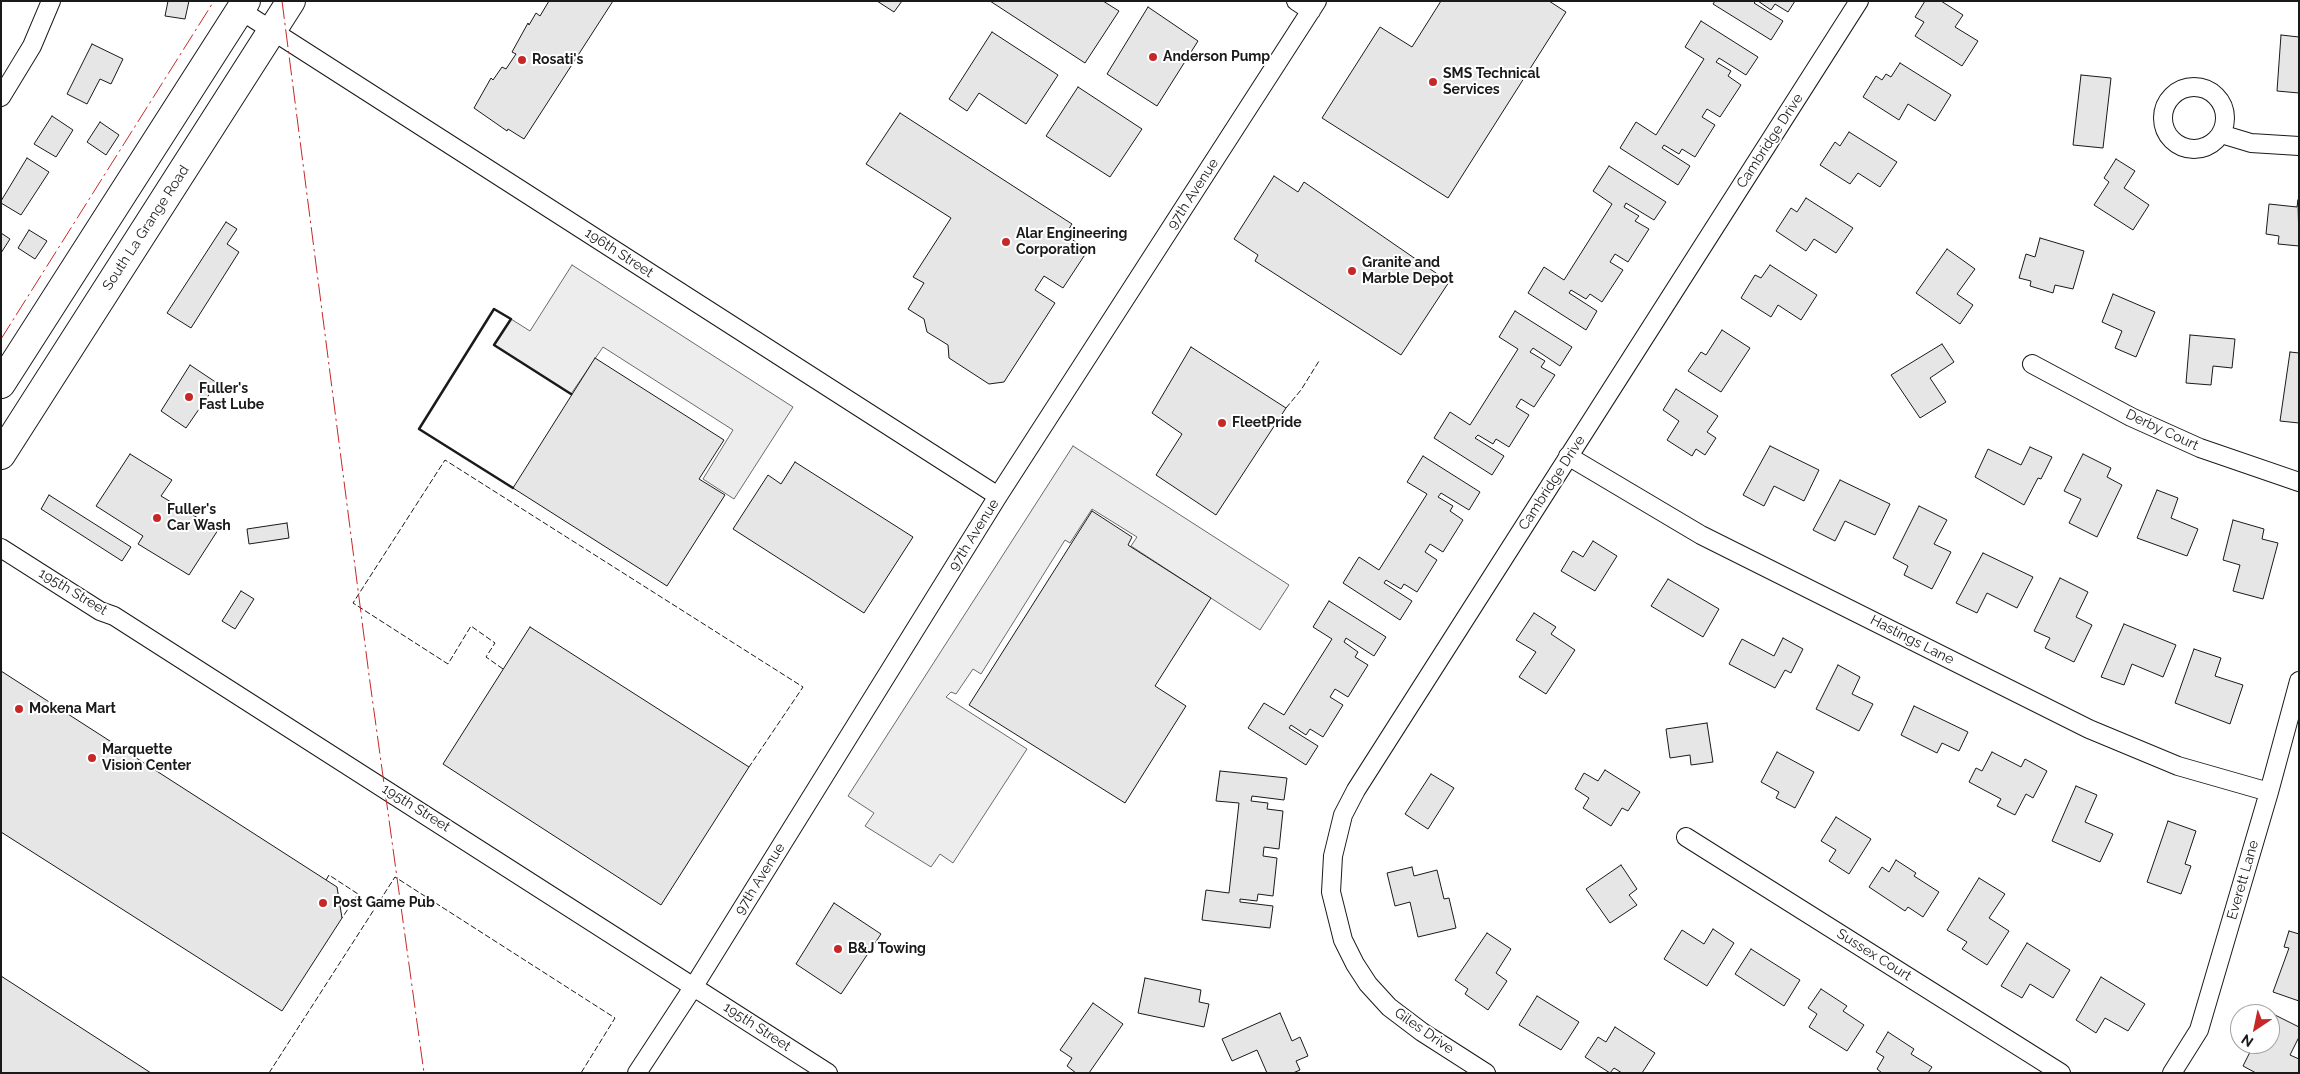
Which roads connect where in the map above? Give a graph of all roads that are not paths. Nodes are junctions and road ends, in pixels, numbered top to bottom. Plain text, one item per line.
1 (51, 1) edge
2 (291, 1) edge
3 (1296, 1) edge
4 (1859, 1) edge
5 (243, 6) edge
6 (1314, 6) edge
7 (272, 31) junction
8 (1, 98) edge
9 (2221, 134) dead end
10 (2299, 146) edge
11 (2032, 364) dead end
12 (1, 384) edge
13 (1, 455) edge
14 (1568, 456) junction
15 (2299, 482) edge
16 (998, 496) junction
17 (1, 548) edge
18 (2299, 681) edge
19 (2269, 792) junction
20 (1686, 837) dead end
21 (1368, 984) joint
22 (694, 986) junction
23 (637, 1073) edge
24 (828, 1073) edge
25 (1486, 1073) edge
26 (2061, 1073) edge
27 (2172, 1073) edge

1 - 8 street
2 - 7 main road, South La Grange Road
3 - 6 street
4 - 14 street, Cambridge Drive
5 - 7 street, 196th Street
5 - 12 main road
6 - 16 street, 97th Avenue
7 - 13 main road, South La Grange Road
7 - 16 street, 196th Street
9 - 10 street
11 - 15 street, Derby Court
14 - 19 street, Hastings Lane
14 - 21 street, Cambridge Drive
16 - 22 street, 97th Avenue
17 - 22 street, 195th Street
18 - 19 street, Everett Lane
19 - 27 street, Everett Lane
20 - 26 street, Sussex Court
21 - 25 street, Giles Drive
22 - 23 street, 97th Avenue
22 - 24 street, 195th Street

